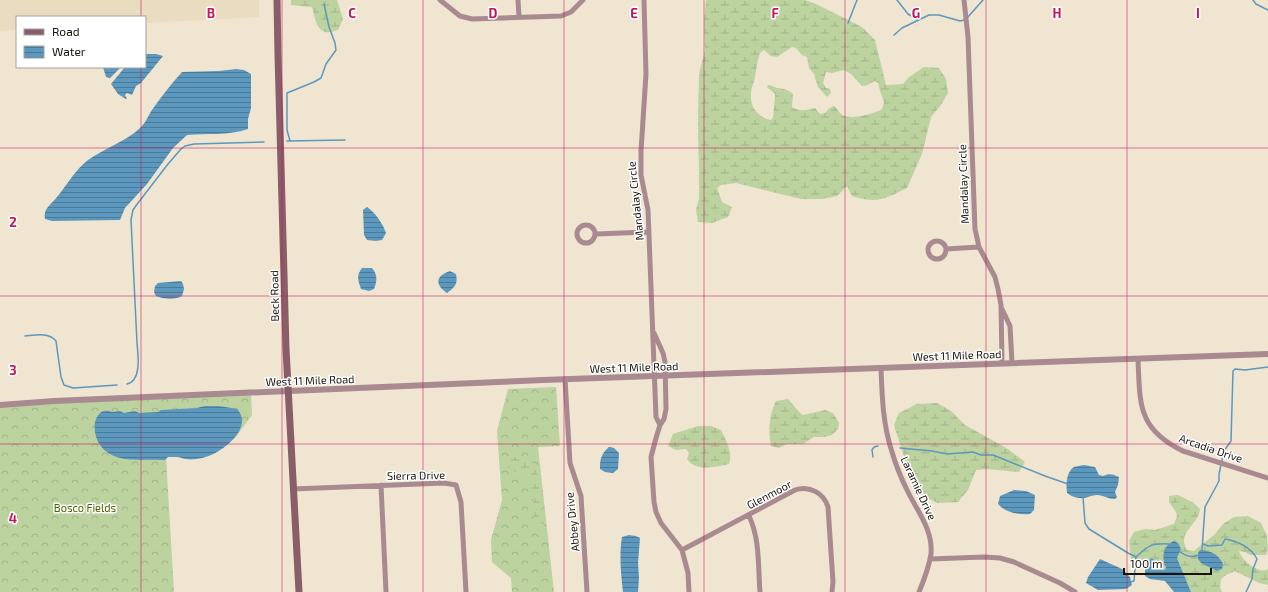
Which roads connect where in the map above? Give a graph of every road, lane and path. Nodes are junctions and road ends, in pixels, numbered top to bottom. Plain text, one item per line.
1 (277, 0) edge
2 (440, 0) edge
3 (518, 0) edge
4 (583, 0) edge
5 (644, 0) edge
6 (964, 0) edge
7 (519, 17) junction
8 (649, 232) junction
9 (596, 234) dead end
10 (979, 247) junction
11 (946, 250) dead end
12 (1001, 304) junction
13 (653, 329) junction
14 (1268, 354) edge
15 (1138, 359) junction
16 (1002, 363) junction
17 (1012, 363) junction
18 (881, 368) junction
19 (655, 376) junction
20 (665, 376) junction
21 (565, 379) junction
22 (288, 391) junction
23 (0, 405) edge
24 (660, 425) junction
25 (1268, 478) edge
26 (381, 485) junction
27 (293, 489) junction
28 (748, 516) junction
29 (682, 550) junction
30 (930, 558) junction
31 (299, 592) edge
32 (386, 592) edge
33 (466, 592) edge
34 (587, 592) edge
35 (689, 592) edge
36 (760, 592) edge
37 (832, 592) edge
38 (919, 592) edge
39 (1076, 592) edge

1 - 22 main road, Beck Road
2 - 7 street
3 - 7 street
4 - 7 street
5 - 8 street, Mandalay Circle
6 - 10 street, Mandalay Circle
8 - 9 street
8 - 13 street, Mandalay Circle
10 - 11 street
10 - 12 street, Mandalay Circle
12 - 16 street, Mandalay Circle
12 - 17 street
13 - 19 street, Mandalay Circle
13 - 20 street
14 - 15 street, West 11 Mile Road
15 - 17 street, West 11 Mile Road
15 - 25 street, Arcadia Drive
16 - 17 street, West 11 Mile Road
16 - 18 street, West 11 Mile Road
18 - 20 street, West 11 Mile Road
18 - 30 street, Laramie Drive
19 - 20 street, West 11 Mile Road
19 - 21 street, West 11 Mile Road
19 - 24 street, Mandalay Circle
20 - 24 street
21 - 22 street, West 11 Mile Road
21 - 34 street, Abbey Drive
22 - 23 street, West 11 Mile Road
22 - 27 main road, Beck Road
24 - 29 street
26 - 27 street, Sierra Drive
26 - 32 street
26 - 33 street, Sierra Drive
27 - 31 main road, Beck Road
28 - 29 street, Glenmoor
28 - 36 street
28 - 37 street, Glenmoor
29 - 35 street
30 - 38 street, Laramie Drive
30 - 39 street

